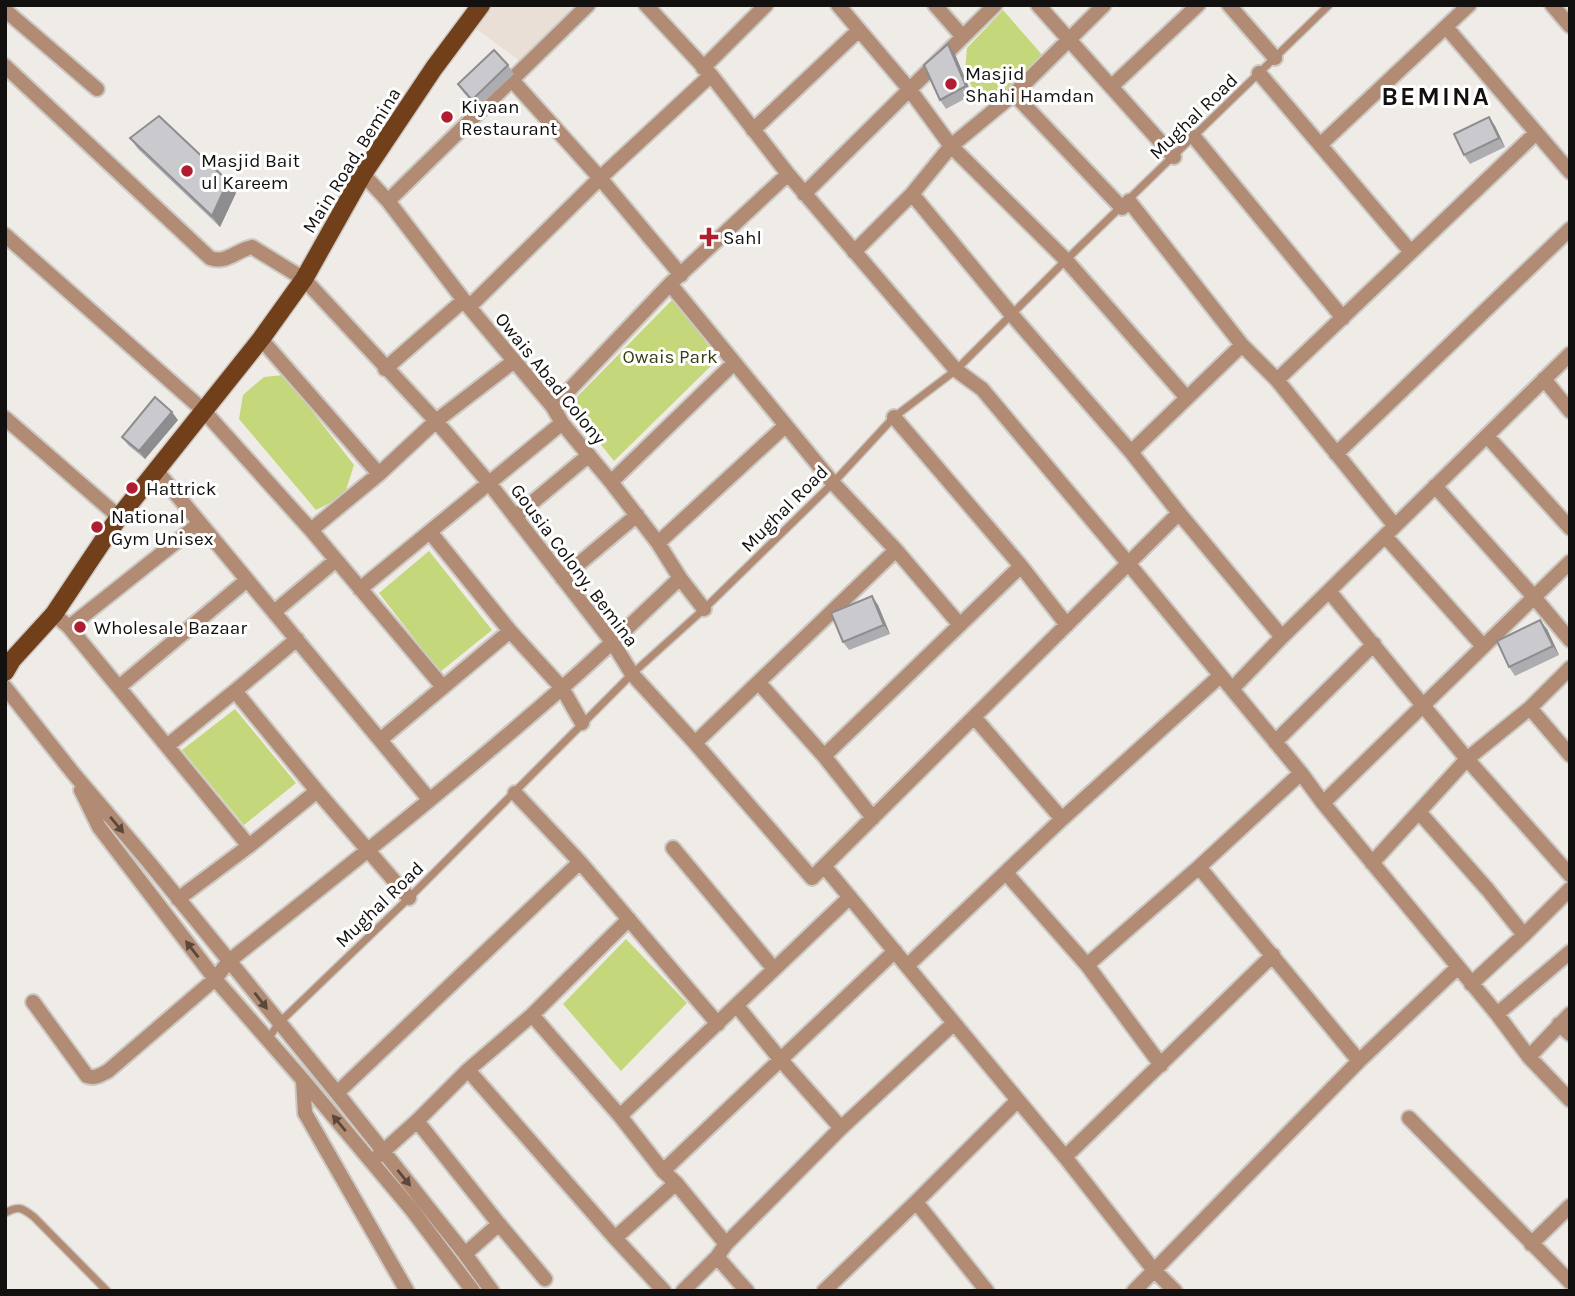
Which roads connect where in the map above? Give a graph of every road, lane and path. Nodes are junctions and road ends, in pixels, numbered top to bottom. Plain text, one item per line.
1 (481, 5) edge
2 (588, 5) edge
3 (646, 5) edge
4 (766, 5) edge
5 (838, 5) edge
6 (935, 5) edge
7 (995, 5) edge
8 (1038, 5) edge
9 (1104, 5) edge
10 (1198, 5) edge
11 (1229, 5) edge
12 (1329, 5) edge
13 (1469, 5) edge
14 (1552, 5) edge
15 (5, 9) edge
16 (1570, 26) edge
17 (1446, 27) junction
18 (859, 30) junction
19 (963, 37) junction
20 (1070, 39) junction
21 (1275, 58) junction
22 (5, 66) edge
23 (707, 72) junction
24 (1259, 73) junction
25 (512, 79) junction
26 (1112, 86) junction
27 (97, 89) dead end
28 (909, 90) junction
29 (1014, 94) junction
30 (753, 130) junction
31 (1536, 133) junction
32 (1194, 137) junction
33 (1320, 145) junction
34 (951, 146) junction
35 (1174, 157) junction
36 (1570, 172) edge
37 (363, 174) junction
38 (788, 174) junction
39 (600, 178) junction
40 (804, 194) junction
41 (912, 194) junction
42 (388, 201) junction
43 (1125, 204) junction
44 (1570, 229) edge
45 (5, 235) edge
46 (853, 252) junction
47 (1411, 252) junction
48 (1066, 260) junction
49 (304, 279) junction
50 (675, 280) junction
51 (467, 303) junction
52 (1012, 315) junction
53 (1343, 318) junction
54 (261, 339) junction
55 (1242, 345) junction
56 (1570, 354) edge
57 (514, 361) junction
58 (734, 363) junction
59 (386, 369) junction
60 (956, 370) junction
61 (1544, 379) junction
62 (1277, 380) junction
63 (1187, 398) junction
64 (553, 407) junction
65 (203, 410) junction
66 (1570, 411) edge
67 (894, 417) junction
68 (5, 418) edge
69 (436, 421) junction
70 (562, 423) junction
71 (785, 426) junction
72 (1487, 436) junction
73 (1131, 452) junction
74 (1336, 454) junction
75 (589, 455) junction
76 (156, 470) junction
77 (379, 474) junction
78 (611, 481) junction
79 (489, 483) junction
80 (833, 483) junction
81 (1436, 486) junction
82 (1179, 513) junction
83 (636, 515) junction
84 (119, 517) junction
85 (515, 517) junction
86 (200, 523) junction
87 (1570, 528) edge
88 (311, 530) junction
89 (1390, 531) junction
90 (430, 532) junction
91 (658, 543) junction
92 (896, 550) junction
93 (336, 560) junction
94 (1570, 562) edge
95 (1128, 563) junction
96 (1021, 566) junction
97 (562, 578) junction
98 (680, 578) junction
99 (247, 580) junction
100 (360, 589) junction
101 (1329, 591) junction
102 (1534, 597) junction
103 (704, 609) junction
104 (274, 612) junction
105 (54, 614) junction
106 (960, 625) junction
107 (1067, 625) junction
108 (69, 627) junction
109 (510, 631) junction
110 (1282, 637) junction
111 (297, 639) junction
112 (1570, 640) edge
113 (613, 643) junction
114 (1374, 644) junction
115 (1483, 646) junction
116 (8, 662) edge
117 (1570, 668) edge
118 (632, 674) junction
119 (1220, 676) junction
120 (759, 683) junction
121 (5, 687) edge
122 (119, 687) junction
123 (443, 687) junction
124 (562, 688) junction
125 (1232, 689) junction
126 (235, 691) junction
127 (1424, 705) junction
128 (1530, 708) junction
129 (974, 717) junction
130 (582, 723) junction
131 (380, 740) junction
132 (1275, 742) junction
133 (695, 743) junction
134 (167, 746) junction
135 (1570, 755) edge
136 (824, 756) junction
137 (1467, 759) junction
138 (73, 773) junction
139 (1301, 773) junction
140 (317, 791) junction
141 (514, 793) junction
142 (429, 799) junction
143 (1323, 803) junction
144 (1419, 812) junction
145 (873, 818) junction
146 (1062, 819) junction
147 (249, 846) junction
148 (673, 848) dead end
149 (369, 850) junction
150 (580, 862) junction
151 (1372, 863) junction
152 (824, 866) junction
153 (1199, 867) junction
154 (1006, 873) junction
155 (1570, 875) edge
156 (1570, 889) edge
157 (850, 897) junction
158 (409, 898) junction
159 (178, 899) junction
160 (629, 919) junction
161 (1524, 935) junction
162 (895, 951) junction
163 (1570, 952) edge
164 (1273, 955) junction
165 (229, 961) junction
166 (1087, 965) junction
167 (907, 966) junction
168 (1458, 967) junction
169 (774, 969) junction
170 (215, 979) junction
171 (1471, 984) junction
172 (33, 1002) dead end
173 (737, 1006) junction
174 (532, 1014) junction
175 (1497, 1014) junction
176 (279, 1023) junction
177 (718, 1024) junction
178 (953, 1024) junction
179 (1566, 1024) edge
180 (268, 1039) junction
181 (1529, 1057) junction
182 (780, 1059) junction
183 (1359, 1061) junction
184 (1161, 1065) junction
185 (468, 1070) junction
186 (303, 1080) junction
187 (337, 1093) junction
188 (1017, 1100) junction
189 (1570, 1100) edge
190 (620, 1116) junction
191 (1409, 1118) dead end
192 (417, 1121) junction
193 (841, 1128) junction
194 (377, 1157) junction
195 (1065, 1157) junction
196 (663, 1171) junction
197 (676, 1183) junction
198 (916, 1202) junction
199 (1570, 1206) edge
200 (5, 1213) edge
201 (499, 1224) junction
202 (615, 1238) junction
203 (726, 1244) junction
204 (1531, 1244) junction
205 (465, 1254) junction
206 (717, 1257) junction
207 (1153, 1269) junction
208 (545, 1279) dead end
209 (1570, 1282) edge
210 (979, 1288) edge
211 (107, 1291) edge
212 (407, 1291) edge
213 (473, 1291) edge
214 (492, 1291) edge
215 (664, 1291) edge
216 (683, 1291) edge
217 (747, 1291) edge
218 (824, 1291) edge
219 (1134, 1291) edge
220 (1175, 1291) edge

1 - 37 main road, Main Road, Bemina
2 - 25 street
3 - 23 street
4 - 23 street
5 - 18 street
6 - 19 street
7 - 19 street
8 - 20 street
9 - 20 street
10 - 26 street
11 - 21 street
12 - 21 lane, Mughal Road
13 - 17 street
14 - 16 street
15 - 27 street
17 - 31 street
17 - 33 street
18 - 28 street
18 - 30 street
19 - 28 street
20 - 26 street
20 - 29 street
21 - 24 lane, Mughal Road
22 - 49 street, Gousia Colony, Bemina
23 - 30 street
23 - 39 street
24 - 32 lane, Mughal Road
24 - 33 street
25 - 39 street
25 - 42 street
26 - 35 street
28 - 34 street
28 - 40 street
29 - 34 street
29 - 43 street
30 - 38 street
31 - 36 street
31 - 47 street
32 - 35 lane, Mughal Road
32 - 53 street
33 - 47 street
34 - 41 street
34 - 48 street
35 - 43 lane, Mughal Road
37 - 42 street, Owais Abad Colony
37 - 49 main road, Main Road, Bemina
38 - 40 street
38 - 50 street
39 - 50 street
39 - 51 street
40 - 46 street
41 - 46 street
41 - 52 street
42 - 51 street, Owais Abad Colony
43 - 48 lane, Mughal Road
43 - 55 street
44 - 74 street
45 - 65 street
46 - 60 street
47 - 53 street
48 - 52 lane, Mughal Road
48 - 63 street
49 - 54 main road, Main Road, Bemina
49 - 59 street, Gousia Colony, Bemina
50 - 58 street
50 - 64 street
51 - 57 street, Owais Abad Colony
51 - 59 street
52 - 60 lane, Mughal Road
52 - 73 street
53 - 62 street
54 - 65 main road, Main Road, Bemina
54 - 77 street
55 - 62 street
55 - 63 street
56 - 61 street
57 - 64 street, Owais Abad Colony
57 - 69 street
58 - 71 street
58 - 78 street
59 - 69 street, Gousia Colony, Bemina
60 - 67 lane, Mughal Road
60 - 95 street
61 - 66 street
61 - 72 street
62 - 74 street
63 - 73 street
64 - 70 street, Owais Abad Colony
65 - 76 main road, Main Road, Bemina
65 - 88 street
67 - 80 lane, Mughal Road
67 - 96 street
68 - 84 street
69 - 77 street
69 - 79 street, Gousia Colony, Bemina
70 - 75 street, Owais Abad Colony
70 - 79 street
71 - 80 street
71 - 91 street
72 - 81 street
72 - 87 street
73 - 82 street
74 - 89 street
75 - 78 street, Owais Abad Colony
75 - 85 street
76 - 84 main road, Main Road, Bemina
76 - 86 street
77 - 88 street
78 - 83 street, Owais Abad Colony
79 - 85 street, Gousia Colony, Bemina
79 - 90 street
80 - 92 street
80 - 103 lane, Mughal Road
81 - 89 street
81 - 102 street
82 - 95 street
82 - 110 street
83 - 91 street, Owais Abad Colony
83 - 97 street
84 - 105 main road, Main Road, Bemina
85 - 97 street, Gousia Colony, Bemina
86 - 99 street
86 - 108 street
88 - 93 street
89 - 101 street
89 - 115 street
90 - 100 street
90 - 109 street
91 - 98 street, Owais Abad Colony
92 - 106 street
92 - 120 street
93 - 100 street
93 - 104 street
94 - 102 street
95 - 107 street
95 - 119 street
96 - 106 street
96 - 107 street
97 - 113 street, Gousia Colony, Bemina
98 - 103 street, Owais Abad Colony
98 - 113 street
99 - 104 street
99 - 122 street
100 - 123 street
101 - 110 street
101 - 114 street
102 - 112 street
102 - 115 street
103 - 118 lane, Mughal Road
104 - 111 street
105 - 108 street
105 - 116 main road, Main Road, Bemina
106 - 136 street
107 - 129 street
108 - 122 street
109 - 123 street
109 - 124 street
110 - 125 street
111 - 126 street
111 - 131 street
113 - 118 street, Gousia Colony, Bemina
113 - 124 street
114 - 127 street
114 - 132 street
115 - 127 street
117 - 128 street
118 - 130 lane, Mughal Road
118 - 133 street, Gousia Colony, Bemina
119 - 125 street
119 - 146 street
120 - 133 street
120 - 136 street
121 - 138 street
122 - 134 street
123 - 131 street
124 - 130 street
124 - 142 street
125 - 132 street
126 - 134 street
126 - 140 street
127 - 137 street
127 - 143 street
128 - 135 street
128 - 137 street
129 - 145 street
129 - 146 street
130 - 141 lane, Mughal Road
131 - 142 street
132 - 139 street
133 - 152 street, Gousia Colony, Bemina
134 - 147 street
136 - 145 street
137 - 144 street
137 - 155 street
138 -> 159 street
170 -> 138 street
139 - 143 street
139 - 153 street
140 - 147 street
140 - 149 street
141 - 150 street
141 - 158 lane, Mughal Road
142 - 149 street
143 - 151 street
144 - 151 street
144 - 161 street
145 - 152 street
146 - 154 street
147 - 159 street
148 - 169 street
149 - 158 street
149 - 165 street
150 - 160 street
150 - 187 street
151 - 168 street
152 - 157 street
153 - 164 street
153 - 166 street
154 - 166 street
154 - 167 street
156 - 161 street
157 - 162 street
157 - 169 street
158 - 176 lane, Mughal Road
159 - 165 street
160 - 174 street
160 - 177 street
161 - 171 street
162 - 167 street
162 - 182 street
163 - 175 street
164 - 183 street
164 - 184 street
165 - 170 street
165 -> 176 street
166 - 184 street
167 - 178 street
168 - 171 street
168 - 183 street
169 - 173 street
170 - 172 street
170 - 180 street
171 - 175 street
173 - 177 street
173 - 182 street
174 - 185 street
174 - 190 street
175 - 181 street
176 - 180 lane, Mughal Road
176 - 187 street
177 - 190 street
178 - 188 street
178 - 193 street
179 - 181 street
180 - 186 street
181 - 189 street
182 - 193 street
182 - 196 street
183 - 207 street
184 - 195 street
185 - 192 street
185 - 202 street
194 -> 186 street
186 - 212 street
187 - 194 street
188 - 195 street
188 - 198 street
190 - 196 street
191 - 204 street
192 - 194 street
192 - 201 street
193 - 203 street
194 -> 205 street
194 - 213 street
195 - 207 street
196 - 197 street
197 - 202 street
197 - 203 street
198 - 210 street
198 - 218 street
199 - 204 street
200 - 211 lane
201 - 205 street
201 - 208 street
202 - 215 street
203 - 206 street
204 - 209 street
205 - 214 street
206 - 216 street
206 - 217 street
207 - 219 street
207 - 220 street

